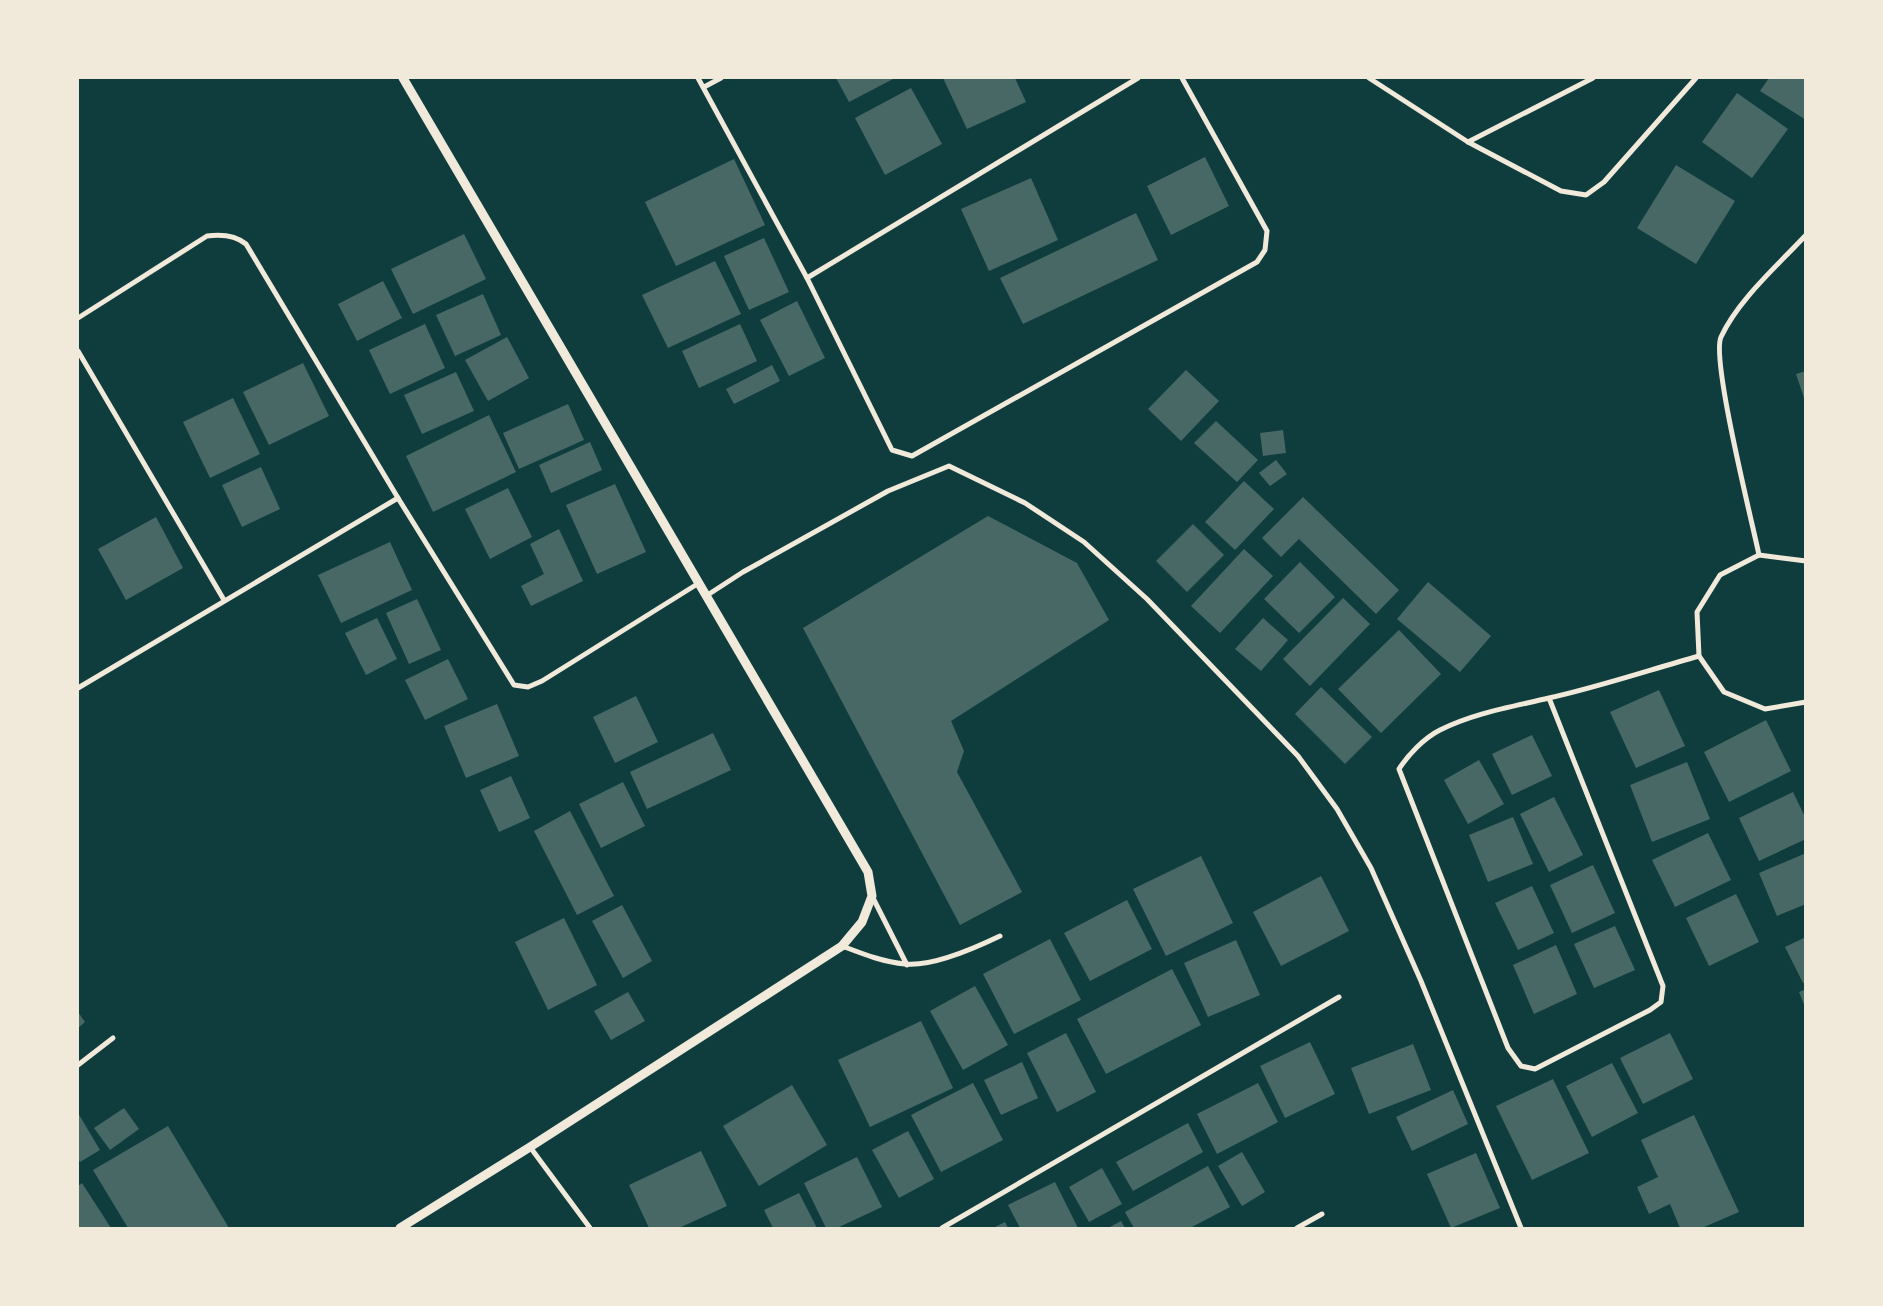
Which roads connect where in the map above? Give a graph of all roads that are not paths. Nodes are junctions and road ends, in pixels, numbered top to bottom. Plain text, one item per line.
1 (403, 78) edge
2 (698, 78) edge
3 (721, 78) edge
4 (1138, 78) edge
5 (1182, 78) edge
6 (1369, 78) edge
7 (1593, 78) edge
8 (1696, 78) edge
9 (704, 87) junction
10 (1468, 142) junction
11 (1806, 235) edge
12 (807, 278) junction
13 (78, 318) edge
14 (78, 351) edge
15 (398, 498) junction
16 (1759, 555) junction
17 (1806, 561) edge
18 (699, 583) junction
19 (706, 596) junction
20 (224, 600) junction
21 (1699, 656) junction
22 (78, 688) edge
23 (1549, 698) junction
24 (1806, 702) edge
25 (872, 896) junction
26 (1000, 936) dead end
27 (842, 946) junction
28 (907, 965) junction
29 (1339, 997) dead end
30 (113, 1038) dead end
31 (78, 1065) edge
32 (530, 1148) junction
33 (1322, 1214) dead end
34 (400, 1228) edge
35 (590, 1228) edge
36 (942, 1228) edge
37 (1297, 1228) edge
38 (1521, 1228) edge

1 - 18 street
2 - 9 street
3 - 9 street
4 - 12 street
5 - 12 street
6 - 10 street
7 - 10 street
8 - 10 street
9 - 12 street
11 - 16 street
13 - 15 street
14 - 20 street
15 - 18 street
15 - 20 street
16 - 17 street
16 - 21 street
18 - 19 street
19 - 25 street
19 - 38 street
20 - 22 street
21 - 23 street
21 - 24 street
23 - 23 street
25 - 27 street
25 - 28 street
26 - 28 street
27 - 28 street
27 - 32 street
29 - 36 street
30 - 31 street
32 - 34 street
32 - 35 street
33 - 37 street

